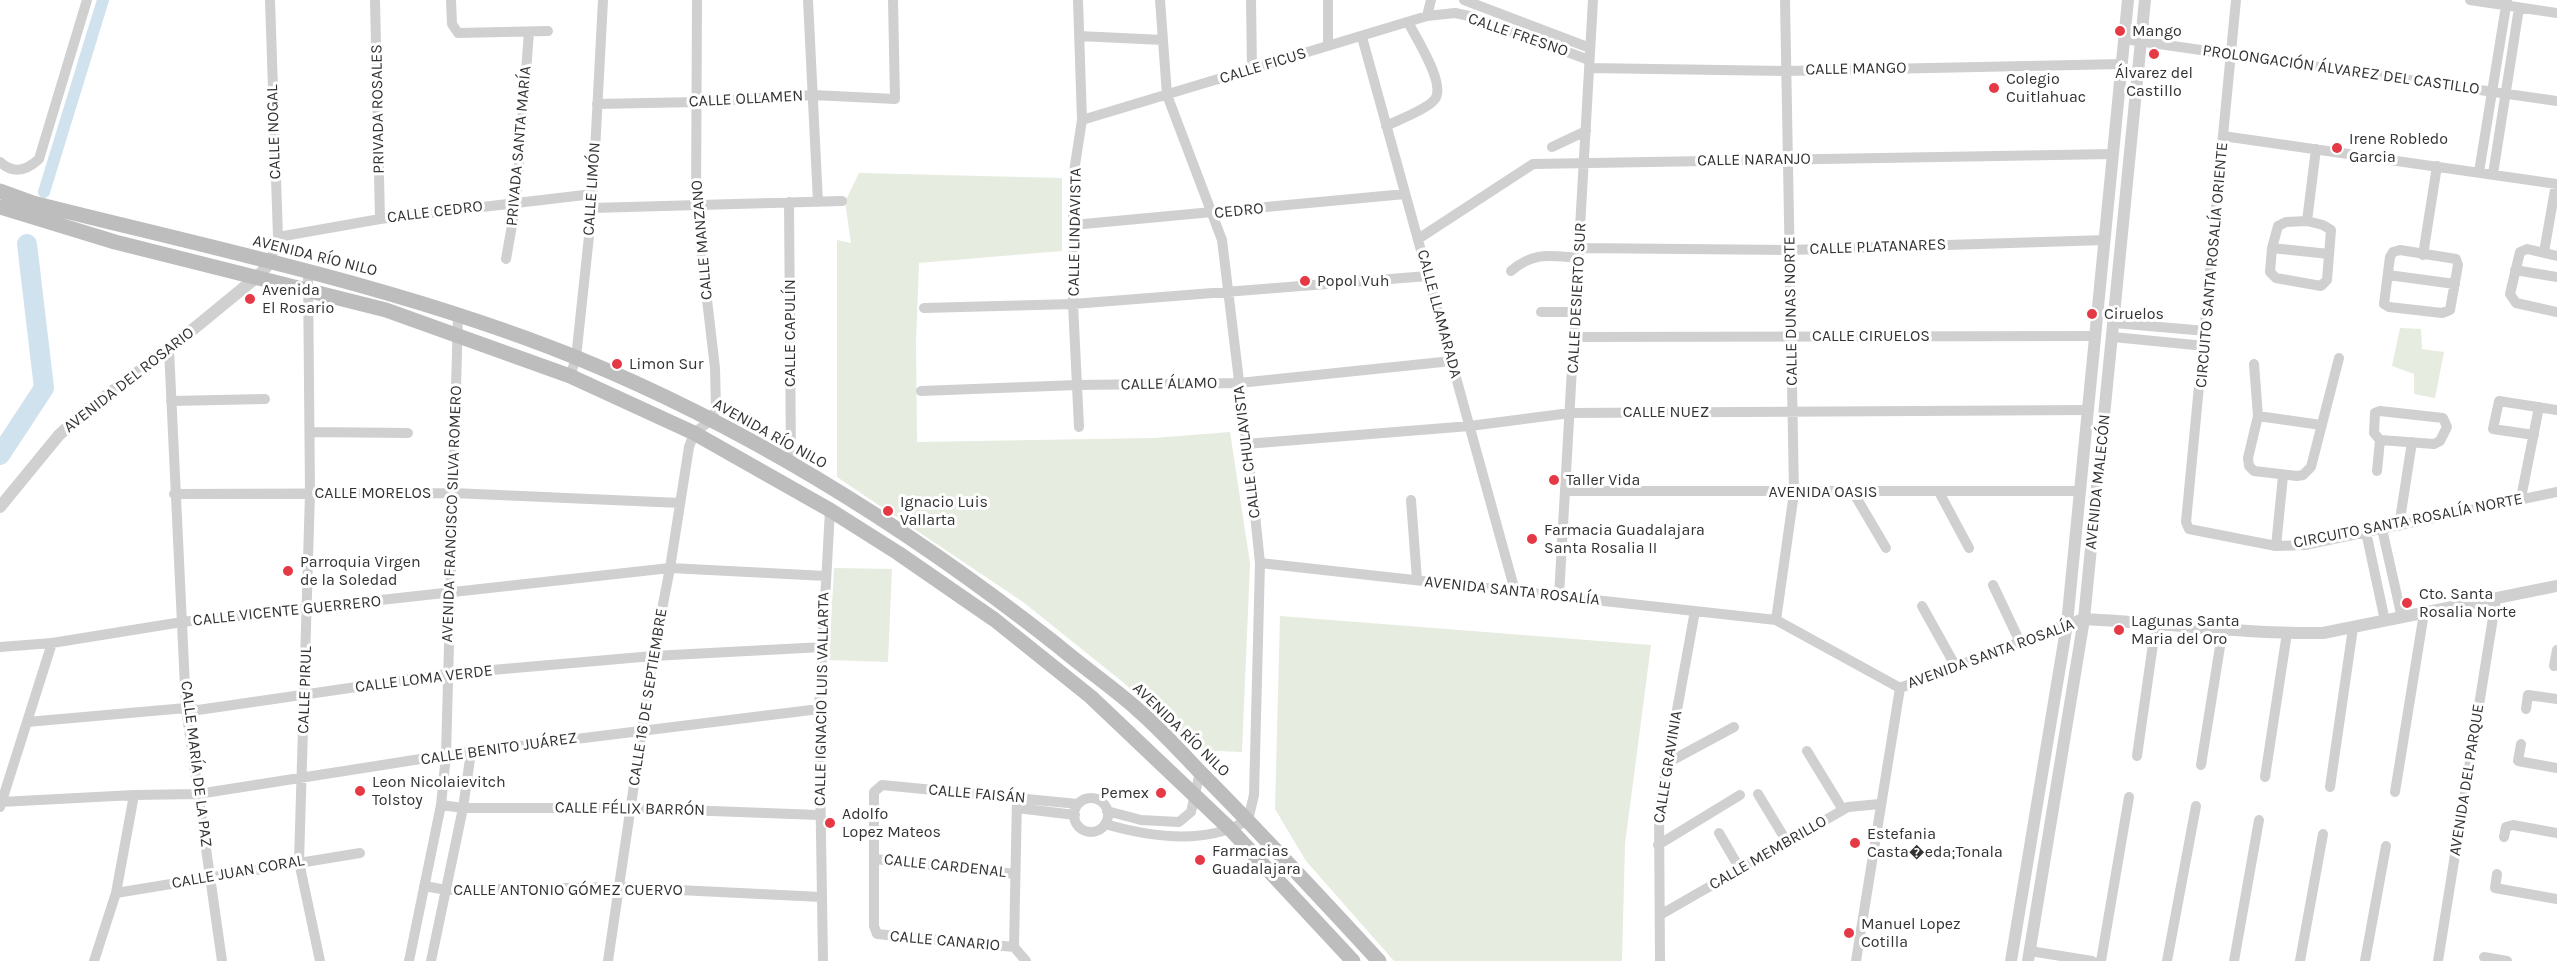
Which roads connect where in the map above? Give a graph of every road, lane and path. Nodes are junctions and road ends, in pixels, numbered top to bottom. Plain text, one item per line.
1 (87, 0) edge
2 (270, 0) edge
3 (375, 0) edge
4 (451, 0) edge
5 (603, 0) edge
6 (697, 0) edge
7 (808, 0) edge
8 (893, 0) edge
9 (1078, 0) edge
10 (1160, 0) edge
11 (1251, 0) edge
12 (1328, 0) edge
13 (1431, 0) edge
14 (1464, 0) edge
15 (1593, 0) edge
16 (1785, 0) edge
17 (2128, 0) edge
18 (2145, 0) edge
19 (2236, 0) edge
20 (2470, 0) edge
21 (2507, 3) edge
22 (2519, 8) junction
23 (2557, 13) edge
24 (1445, 14) joint
25 (1427, 16) junction
26 (1408, 22) junction
27 (548, 31) dead end
28 (529, 32) junction
29 (1079, 36) junction
30 (1362, 36) junction
31 (1163, 39) junction
32 (2124, 39) junction
33 (2142, 41) junction
34 (1328, 46) junction
35 (1590, 48) junction
36 (2231, 53) junction
37 (1589, 64) junction
38 (2122, 64) junction
39 (1252, 69) junction
40 (1786, 70) junction
41 (2492, 92) junction
42 (2506, 94) junction
43 (813, 95) junction
44 (1167, 95) junction
45 (2557, 101) edge
46 (697, 102) junction
47 (597, 104) junction
48 (1082, 120) junction
49 (1386, 126) junction
50 (1586, 132) junction
51 (2223, 136) junction
52 (1552, 147) dead end
53 (2316, 149) junction
54 (2113, 154) junction
55 (1788, 160) junction
56 (0, 162) edge
57 (1584, 163) junction
58 (2437, 166) junction
59 (2479, 172) junction
60 (2493, 174) junction
61 (2556, 184) edge
62 (0, 191) edge
63 (593, 194) junction
64 (1405, 194) junction
65 (842, 201) dead end
66 (789, 202) junction
67 (818, 202) junction
68 (516, 203) junction
69 (696, 206) junction
70 (0, 207) edge
71 (592, 208) junction
72 (1212, 214) junction
73 (380, 219) junction
74 (2307, 222) junction
75 (1073, 225) junction
76 (278, 237) junction
77 (1418, 239) junction
78 (2104, 240) junction
79 (2272, 248) junction
80 (1790, 250) junction
81 (2544, 252) junction
82 (1579, 253) junction
83 (2329, 255) junction
84 (2423, 255) junction
85 (2557, 256) edge
86 (506, 259) dead end
87 (270, 263) junction
88 (1511, 270) dead end
89 (2515, 270) junction
90 (308, 273) junction
91 (2388, 275) junction
92 (258, 276) junction
93 (1428, 276) junction
94 (2557, 277) edge
95 (2456, 284) junction
96 (308, 291) junction
97 (1228, 292) junction
98 (1073, 304) junction
99 (924, 308) dead end
100 (1541, 312) dead end
101 (1576, 312) junction
102 (2557, 312) edge
103 (458, 315) junction
104 (2114, 323) junction
105 (2206, 332) junction
106 (457, 335) junction
107 (1791, 336) junction
108 (2095, 336) junction
109 (1574, 337) junction
110 (2113, 338) junction
111 (2205, 346) junction
112 (168, 349) junction
113 (576, 358) junction
114 (2339, 358) dead end
115 (1452, 361) junction
116 (2254, 363) dead end
117 (570, 376) junction
118 (1239, 383) junction
119 (1077, 385) junction
120 (921, 391) dead end
121 (265, 399) dead end
122 (171, 401) junction
123 (2539, 407) junction
124 (2088, 410) junction
125 (2557, 410) edge
126 (1792, 411) junction
127 (1570, 413) junction
128 (2258, 416) junction
129 (711, 420) junction
130 (2321, 425) junction
131 (1470, 426) junction
132 (1079, 428) dead end
133 (310, 432) junction
134 (408, 433) dead end
135 (694, 433) junction
136 (2534, 435) junction
137 (2380, 440) junction
138 (2412, 441) junction
139 (1246, 444) junction
140 (792, 464) junction
141 (2377, 471) dead end
142 (2283, 476) junction
143 (1567, 491) junction
144 (2080, 491) junction
145 (1853, 492) junction
146 (1939, 492) junction
147 (2557, 492) edge
148 (310, 493) junction
149 (453, 493) junction
150 (1794, 493) junction
151 (174, 494) junction
152 (2521, 498) junction
153 (1411, 500) dead end
154 (680, 503) junction
155 (0, 507) edge
156 (830, 510) junction
157 (2399, 526) junction
158 (2189, 529) joint
159 (2382, 529) junction
160 (2366, 532) junction
161 (2276, 546) junction
162 (1886, 548) dead end
163 (1969, 548) dead end
164 (1260, 563) junction
165 (670, 568) junction
166 (825, 576) junction
167 (1417, 580) junction
168 (1993, 585) dead end
169 (2557, 586) edge
170 (1515, 591) junction
171 (449, 595) junction
172 (1559, 596) junction
173 (2496, 599) junction
174 (1007, 606) junction
175 (1922, 606) dead end
176 (308, 609) junction
177 (1695, 611) junction
178 (2424, 613) junction
179 (2402, 618) junction
180 (2085, 619) junction
181 (995, 620) junction
182 (1776, 620) junction
183 (2385, 621) junction
184 (182, 622) junction
185 (2156, 623) junction
186 (2067, 624) junction
187 (2223, 628) junction
188 (2353, 628) junction
189 (2287, 633) junction
190 (2020, 642) junction
191 (52, 643) junction
192 (0, 647) edge
193 (823, 647) junction
194 (2557, 650) edge
195 (653, 656) junction
196 (2554, 666) dead end
197 (1956, 667) junction
198 (446, 674) junction
199 (1900, 688) junction
200 (305, 694) junction
201 (2557, 699) edge
202 (186, 708) junction
203 (819, 709) junction
204 (2526, 709) dead end
205 (27, 722) junction
206 (1734, 727) dead end
207 (641, 731) junction
208 (2521, 744) dead end
209 (471, 752) junction
210 (1807, 752) dead end
211 (447, 755) junction
212 (2137, 756) dead end
213 (1667, 763) junction
214 (2201, 765) dead end
215 (2557, 768) edge
216 (1200, 772) junction
217 (2265, 777) dead end
218 (302, 779) junction
219 (2330, 787) dead end
220 (2395, 792) dead end
221 (198, 794) junction
222 (1195, 794) junction
223 (1758, 794) dead end
224 (134, 795) junction
225 (1740, 795) dead end
226 (2129, 797) dead end
227 (1017, 803) junction
228 (1880, 804) junction
229 (1, 805) edge
230 (441, 806) junction
231 (2196, 806) dead end
232 (463, 808) junction
233 (631, 808) junction
234 (1076, 809) junction
235 (1843, 810) junction
236 (1107, 811) junction
237 (819, 815) junction
238 (1188, 816) junction
239 (1248, 820) junction
240 (2259, 820) dead end
241 (1105, 824) junction
242 (1230, 829) junction
243 (1719, 833) dead end
244 (2557, 833) edge
245 (1204, 834) junction
246 (2323, 834) dead end
247 (2504, 837) dead end
248 (1787, 842) junction
249 (1658, 845) junction
250 (2386, 846) dead end
251 (360, 853) dead end
252 (875, 859) junction
253 (298, 862) junction
254 (1740, 869) junction
255 (1015, 874) junction
256 (2497, 874) dead end
257 (210, 877) junction
258 (424, 886) junction
259 (618, 887) junction
260 (447, 890) junction
261 (116, 893) junction
262 (821, 897) junction
263 (2557, 899) edge
264 (1660, 915) junction
265 (1014, 947) junction
266 (2029, 956) edge
267 (2484, 957) dead end
268 (94, 961) edge
269 (222, 961) edge
270 (320, 961) edge
271 (409, 961) edge
272 (431, 961) edge
273 (608, 961) edge
274 (823, 961) edge
275 (1026, 961) edge
276 (1353, 961) edge
277 (1379, 961) edge
278 (1660, 961) edge
279 (1856, 961) edge
280 (2011, 961) edge
281 (2092, 961) edge
282 (2101, 961) edge
283 (2167, 961) edge
284 (2234, 961) edge
285 (2300, 961) edge
286 (2365, 961) edge
287 (2438, 961) edge
288 (2507, 961) edge

1 - 56 street
2 - 76 street, CALLE NOGAL
3 - 73 street, PRIVADA ROSALES
4 - 28 street
5 - 47 street, CALLE LIMÓN
6 - 46 street, CALLE MANZANO
7 - 43 street
8 - 43 street, CALLE OLLAMEN
9 - 29 street, CALLE LINDAVISTA
10 - 31 street, CALLE CHULAVISTA
11 - 39 street
12 - 34 street
13 - 25 street
14 - 35 street, CALLE FRESNO
15 - 35 street, CALLE DESIERTO SUR
16 - 40 street, CALLE DUNAS NORTE
17 - 32 street, AVENIDA MALECÓN
18 - 33 street, AVENIDA MALECÓN
19 - 36 street, CIRCUITO SANTA ROSALÍA ORIENTE
20 - 21 street
21 - 22 street
21 - 41 street
22 - 23 street
22 - 42 street
24 - 25 street, CALLE FICUS
24 - 37 street, CALLE FRESNO
25 - 26 street, CALLE FICUS
26 - 30 street, CALLE FICUS
26 - 49 street
27 - 28 street
28 - 68 street, PRIVADA SANTA MARÍA
29 - 31 street
29 - 48 street, CALLE LINDAVISTA
30 - 34 street, CALLE FICUS
30 - 49 street, CALLE LLAMARADA
31 - 44 street, CALLE CHULAVISTA
32 - 33 street, PROLONGACIÓN ÁLVAREZ DEL CASTILLO
32 - 38 street, AVENIDA MALECÓN
33 - 36 street, PROLONGACIÓN ÁLVAREZ DEL CASTILLO
33 - 104 street, AVENIDA MALECÓN
34 - 39 street, CALLE FICUS
35 - 37 street, CALLE DESIERTO SUR
36 - 41 street, PROLONGACIÓN ÁLVAREZ DEL CASTILLO
36 - 51 street, CIRCUITO SANTA ROSALÍA ORIENTE
37 - 40 street, CALLE MANGO
37 - 50 street, CALLE DESIERTO SUR
38 - 40 street, CALLE MANGO
38 - 54 street, AVENIDA MALECÓN
39 - 44 street, CALLE FICUS
40 - 55 street, CALLE DUNAS NORTE
41 - 42 street, PROLONGACIÓN ÁLVAREZ DEL CASTILLO
41 - 59 street
42 - 45 street, PROLONGACIÓN ÁLVAREZ DEL CASTILLO
42 - 60 street
43 - 46 street, CALLE OLLAMEN
43 - 67 street
44 - 48 street, CALLE FICUS
44 - 72 street, CALLE CHULAVISTA
46 - 47 street, CALLE OLLAMEN
46 - 69 street, CALLE MANZANO
47 - 63 street, CALLE LIMÓN
48 - 75 street, CALLE LINDAVISTA
49 - 64 street, CALLE LLAMARADA
50 - 52 street
50 - 57 street, CALLE DESIERTO SUR
51 - 53 street
51 - 105 street, CIRCUITO SANTA ROSALÍA ORIENTE
53 - 58 street
53 - 74 street
54 - 55 street, CALLE NARANJO
54 - 78 street, AVENIDA MALECÓN
55 - 57 street, CALLE NARANJO
55 - 80 street, CALLE DUNAS NORTE
57 - 77 street, CALLE NARANJO
57 - 82 street, CALLE DESIERTO SUR
58 - 59 street
58 - 84 street
59 - 60 street
60 - 61 street
61 - 81 street
62 - 87 main road, AVENIDA RÍO NILO
63 - 68 street, CALLE CEDRO
63 - 71 street, CALLE LIMÓN
64 - 72 street, CEDRO
64 - 77 street, CALLE LLAMARADA
65 - 67 street
66 - 67 street
66 - 69 street
66 - 140 street, CALLE CAPULÍN
68 - 73 street, CALLE CEDRO
68 - 86 street, PRIVADA SANTA MARÍA
69 - 71 street
69 - 129 street, CALLE MANZANO
70 - 92 main road, AVENIDA RÍO NILO
71 - 113 street, CALLE LIMÓN
72 - 75 street, CEDRO
72 - 97 street, CALLE CHULAVISTA
73 - 76 street, CALLE CEDRO
74 - 79 street
74 - 83 street
75 - 98 street, CALLE LINDAVISTA
76 - 87 street, CALLE NOGAL
77 - 93 street, CALLE LLAMARADA
78 - 80 street, CALLE PLATANARES
78 - 108 street, AVENIDA MALECÓN
79 - 83 street
79 - 83 street
80 - 82 street, CALLE PLATANARES
80 - 107 street, CALLE DUNAS NORTE
81 - 85 street
81 - 89 street
82 - 88 street, CALLE PLATANARES
82 - 101 street, CALLE DESIERTO SUR
84 - 91 street
84 - 95 street
87 - 90 main road, AVENIDA RÍO NILO
87 - 92 street, AVENIDA DEL ROSARIO
89 - 94 street
89 - 102 street
90 - 96 street, CALLE PIRUL
90 - 103 main road, AVENIDA RÍO NILO
91 - 95 street
91 - 95 street
92 - 96 main road, AVENIDA RÍO NILO
92 - 112 street, AVENIDA DEL ROSARIO
93 - 97 street
93 - 115 street, CALLE LLAMARADA
96 - 106 main road, AVENIDA RÍO NILO
96 - 133 street, CALLE PIRUL
97 - 98 street
97 - 118 street, CALLE CHULAVISTA
98 - 99 street
98 - 119 street, CALLE LINDAVISTA
100 - 101 street
101 - 109 street, CALLE DESIERTO SUR
103 - 106 street, AVENIDA FRANCISCO SILVA ROMERO
103 - 113 main road, AVENIDA RÍO NILO
104 - 105 street
104 - 110 street, AVENIDA MALECÓN
105 - 111 street, CIRCUITO SANTA ROSALÍA ORIENTE
106 - 117 main road, AVENIDA RÍO NILO
106 - 149 street, AVENIDA FRANCISCO SILVA ROMERO
107 - 108 street, CALLE CIRUELOS
107 - 109 street, CALLE CIRUELOS
107 - 126 street, CALLE DUNAS NORTE
108 - 124 street, AVENIDA MALECÓN
109 - 127 street, CALLE DESIERTO SUR
110 - 111 street
110 - 180 street, AVENIDA MALECÓN
111 - 158 street, CIRCUITO SANTA ROSALÍA ORIENTE
112 - 122 street, CALLE MARÍA DE LA PAZ
112 - 155 street, AVENIDA DEL ROSARIO
113 - 117 street, CALLE LIMÓN
113 - 129 main road, AVENIDA RÍO NILO
114 - 130 street
115 - 118 street, CALLE ÁLAMO
115 - 131 street, CALLE LLAMARADA
116 - 128 street
117 - 135 main road, AVENIDA RÍO NILO
118 - 119 street, CALLE ÁLAMO
118 - 139 street, CALLE CHULAVISTA
119 - 120 street, CALLE ÁLAMO
119 - 132 street, CALLE LINDAVISTA
121 - 122 street
122 - 151 street, CALLE MARÍA DE LA PAZ
123 - 125 street
123 - 136 street
123 - 136 street
124 - 126 street, CALLE NUEZ
124 - 144 street, AVENIDA MALECÓN
126 - 127 street, CALLE NUEZ
126 - 150 street, CALLE DUNAS NORTE
127 - 131 street, CALLE NUEZ
127 - 143 street, CALLE DESIERTO SUR
128 - 130 street
128 - 142 street
129 - 135 street
129 - 140 main road, AVENIDA RÍO NILO
130 - 142 street
131 - 139 street, CALLE NUEZ
131 - 170 street, CALLE LLAMARADA
133 - 134 street
133 - 148 street, CALLE PIRUL
135 - 154 street, CALLE 16 DE SEPTIEMBRE
135 - 156 main road, AVENIDA RÍO NILO
136 - 152 street
137 - 138 street
137 - 138 street
137 - 141 street
138 - 157 street
139 - 164 street, CALLE CHULAVISTA
140 - 174 main road, AVENIDA RÍO NILO
142 - 161 street
143 - 150 street, AVENIDA OASIS
143 - 172 street, CALLE DESIERTO SUR
144 - 146 street, AVENIDA OASIS
144 - 186 street, AVENIDA MALECÓN
145 - 146 street, AVENIDA OASIS
145 - 150 street, AVENIDA OASIS
145 - 162 street
146 - 163 street
147 - 152 street, CIRCUITO SANTA ROSALÍA NORTE
148 - 149 street, CALLE MORELOS
148 - 151 street, CALLE MORELOS
148 - 176 street, CALLE PIRUL
149 - 154 street, CALLE MORELOS
149 - 171 street, AVENIDA FRANCISCO SILVA ROMERO
150 - 182 street, CALLE DUNAS NORTE
151 - 184 street, CALLE MARÍA DE LA PAZ
152 - 157 street, CIRCUITO SANTA ROSALÍA NORTE
153 - 167 street
154 - 165 street, CALLE 16 DE SEPTIEMBRE
156 - 166 street, CALLE IGNACIO LUIS VALLARTA
156 - 181 main road, AVENIDA RÍO NILO
157 - 159 street, CIRCUITO SANTA ROSALÍA NORTE
158 - 161 street, CIRCUITO SANTA ROSALÍA NORTE
159 - 160 street, CIRCUITO SANTA ROSALÍA NORTE
159 - 179 street
160 - 161 street, CIRCUITO SANTA ROSALÍA NORTE
160 - 183 street
164 - 167 street, AVENIDA SANTA ROSALÍA
164 - 239 street, CALLE CHULAVISTA
165 - 166 street, CALLE VICENTE GUERRERO
165 - 171 street, CALLE VICENTE GUERRERO
165 - 195 street, CALLE 16 DE SEPTIEMBRE
166 - 193 street, CALLE IGNACIO LUIS VALLARTA
167 - 170 street, AVENIDA SANTA ROSALÍA
168 - 190 street
169 - 173 street, AVENIDA SANTA ROSALÍA
170 - 172 street, AVENIDA SANTA ROSALÍA
171 - 176 street, CALLE VICENTE GUERRERO
171 - 198 street, AVENIDA FRANCISCO SILVA ROMERO
172 - 177 street, AVENIDA SANTA ROSALÍA
173 - 178 street, AVENIDA SANTA ROSALÍA
173 - 287 street, AVENIDA DEL PARQUE
174 - 181 main road
174 - 216 main road, AVENIDA RÍO NILO
175 - 197 street
176 - 184 street, CALLE VICENTE GUERRERO
176 - 200 street, CALLE PIRUL
177 - 182 street, AVENIDA SANTA ROSALÍA
177 - 213 street, CALLE GRAVINIA
178 - 179 street, AVENIDA SANTA ROSALÍA
178 - 220 street
179 - 183 street, AVENIDA SANTA ROSALÍA
180 - 185 street, AVENIDA SANTA ROSALÍA
180 - 186 street, AVENIDA SANTA ROSALÍA
180 - 266 street, AVENIDA MALECÓN
181 - 222 main road, AVENIDA RÍO NILO
182 - 199 street, AVENIDA SANTA ROSALÍA
183 - 188 street, AVENIDA SANTA ROSALÍA
184 - 191 street, CALLE VICENTE GUERRERO
184 - 202 street, CALLE MARÍA DE LA PAZ
185 - 187 street, AVENIDA SANTA ROSALÍA
185 - 212 street
186 - 190 street, AVENIDA SANTA ROSALÍA
186 - 280 street, AVENIDA MALECÓN
187 - 189 street, AVENIDA SANTA ROSALÍA
187 - 214 street
188 - 189 street, AVENIDA SANTA ROSALÍA
188 - 219 street
189 - 217 street
190 - 197 street, AVENIDA SANTA ROSALÍA
191 - 192 street, CALLE VICENTE GUERRERO
191 - 205 street
193 - 195 street, CALLE LOMA VERDE
193 - 203 street, CALLE IGNACIO LUIS VALLARTA
194 - 196 street
195 - 198 street, CALLE LOMA VERDE
195 - 207 street, CALLE 16 DE SEPTIEMBRE
197 - 199 street, AVENIDA SANTA ROSALÍA
198 - 200 street, CALLE LOMA VERDE
198 - 211 street, AVENIDA FRANCISCO SILVA ROMERO
199 - 228 street
200 - 202 street, CALLE LOMA VERDE
200 - 218 street, CALLE PIRUL
201 - 204 street
202 - 205 street, CALLE LOMA VERDE
202 - 221 street, CALLE MARÍA DE LA PAZ
203 - 207 street, CALLE BENITO JUÁREZ
203 - 237 street, CALLE IGNACIO LUIS VALLARTA
205 - 229 street
206 - 213 street
207 - 209 street, CALLE BENITO JUÁREZ
207 - 233 street, CALLE 16 DE SEPTIEMBRE
208 - 215 street
209 - 211 street, CALLE BENITO JUÁREZ
209 - 232 street
210 - 235 street
211 - 218 street, CALLE BENITO JUÁREZ
211 - 230 street, AVENIDA FRANCISCO SILVA ROMERO
213 - 249 street, CALLE GRAVINIA
216 - 222 street
216 - 239 main road, AVENIDA RÍO NILO
218 - 221 street, CALLE BENITO JUÁREZ
218 - 253 street, CALLE PIRUL
221 - 224 street, CALLE BENITO JUÁREZ
221 - 257 street, CALLE MARÍA DE LA PAZ
222 - 238 street
222 - 242 main road, AVENIDA RÍO NILO
223 - 248 street
224 - 229 street, CALLE BENITO JUÁREZ
224 - 261 street
225 - 249 street
226 - 282 street
227 - 234 street, CALLE FAISÁN
227 - 252 street, CALLE FAISÁN
227 - 255 street
228 - 235 street, CALLE MEMBRILLO
228 - 279 street
230 - 232 street, CALLE FÉLIX BARRÓN
230 - 258 street, AVENIDA FRANCISCO SILVA ROMERO
231 - 283 street
232 - 233 street, CALLE FÉLIX BARRÓN
232 - 260 street
233 - 237 street, CALLE FÉLIX BARRÓN
233 - 259 street, CALLE 16 DE SEPTIEMBRE
234 - 236 street
234 - 241 street
235 - 248 street, CALLE MEMBRILLO
236 - 238 street
236 - 241 street
237 - 262 street, CALLE IGNACIO LUIS VALLARTA
238 - 245 street
239 - 242 street
239 - 277 main road, AVENIDA RÍO NILO
240 - 284 street
241 - 245 street
242 - 245 street
242 - 276 main road, AVENIDA RÍO NILO
243 - 254 street
244 - 247 street
246 - 285 street
248 - 254 street, CALLE MEMBRILLO
249 - 264 street, CALLE GRAVINIA
250 - 286 street
251 - 253 street, CALLE JUAN CORAL
252 - 255 street, CALLE CARDENAL
252 - 265 street, CALLE CANARIO
253 - 257 street, CALLE JUAN CORAL
253 - 270 street, CALLE PIRUL
254 - 264 street, CALLE MEMBRILLO
255 - 265 street
256 - 263 street
257 - 261 street, CALLE JUAN CORAL
257 - 269 street, CALLE MARÍA DE LA PAZ
258 - 260 street, CALLE ANTONIO GÓMEZ CUERVO
258 - 271 street, AVENIDA FRANCISCO SILVA ROMERO
259 - 260 street, CALLE ANTONIO GÓMEZ CUERVO
259 - 262 street, CALLE ANTONIO GÓMEZ CUERVO
259 - 273 street, CALLE 16 DE SEPTIEMBRE
260 - 272 street
261 - 268 street
262 - 274 street, CALLE IGNACIO LUIS VALLARTA
264 - 278 street, CALLE GRAVINIA
265 - 275 street
266 - 281 street
267 - 288 street

